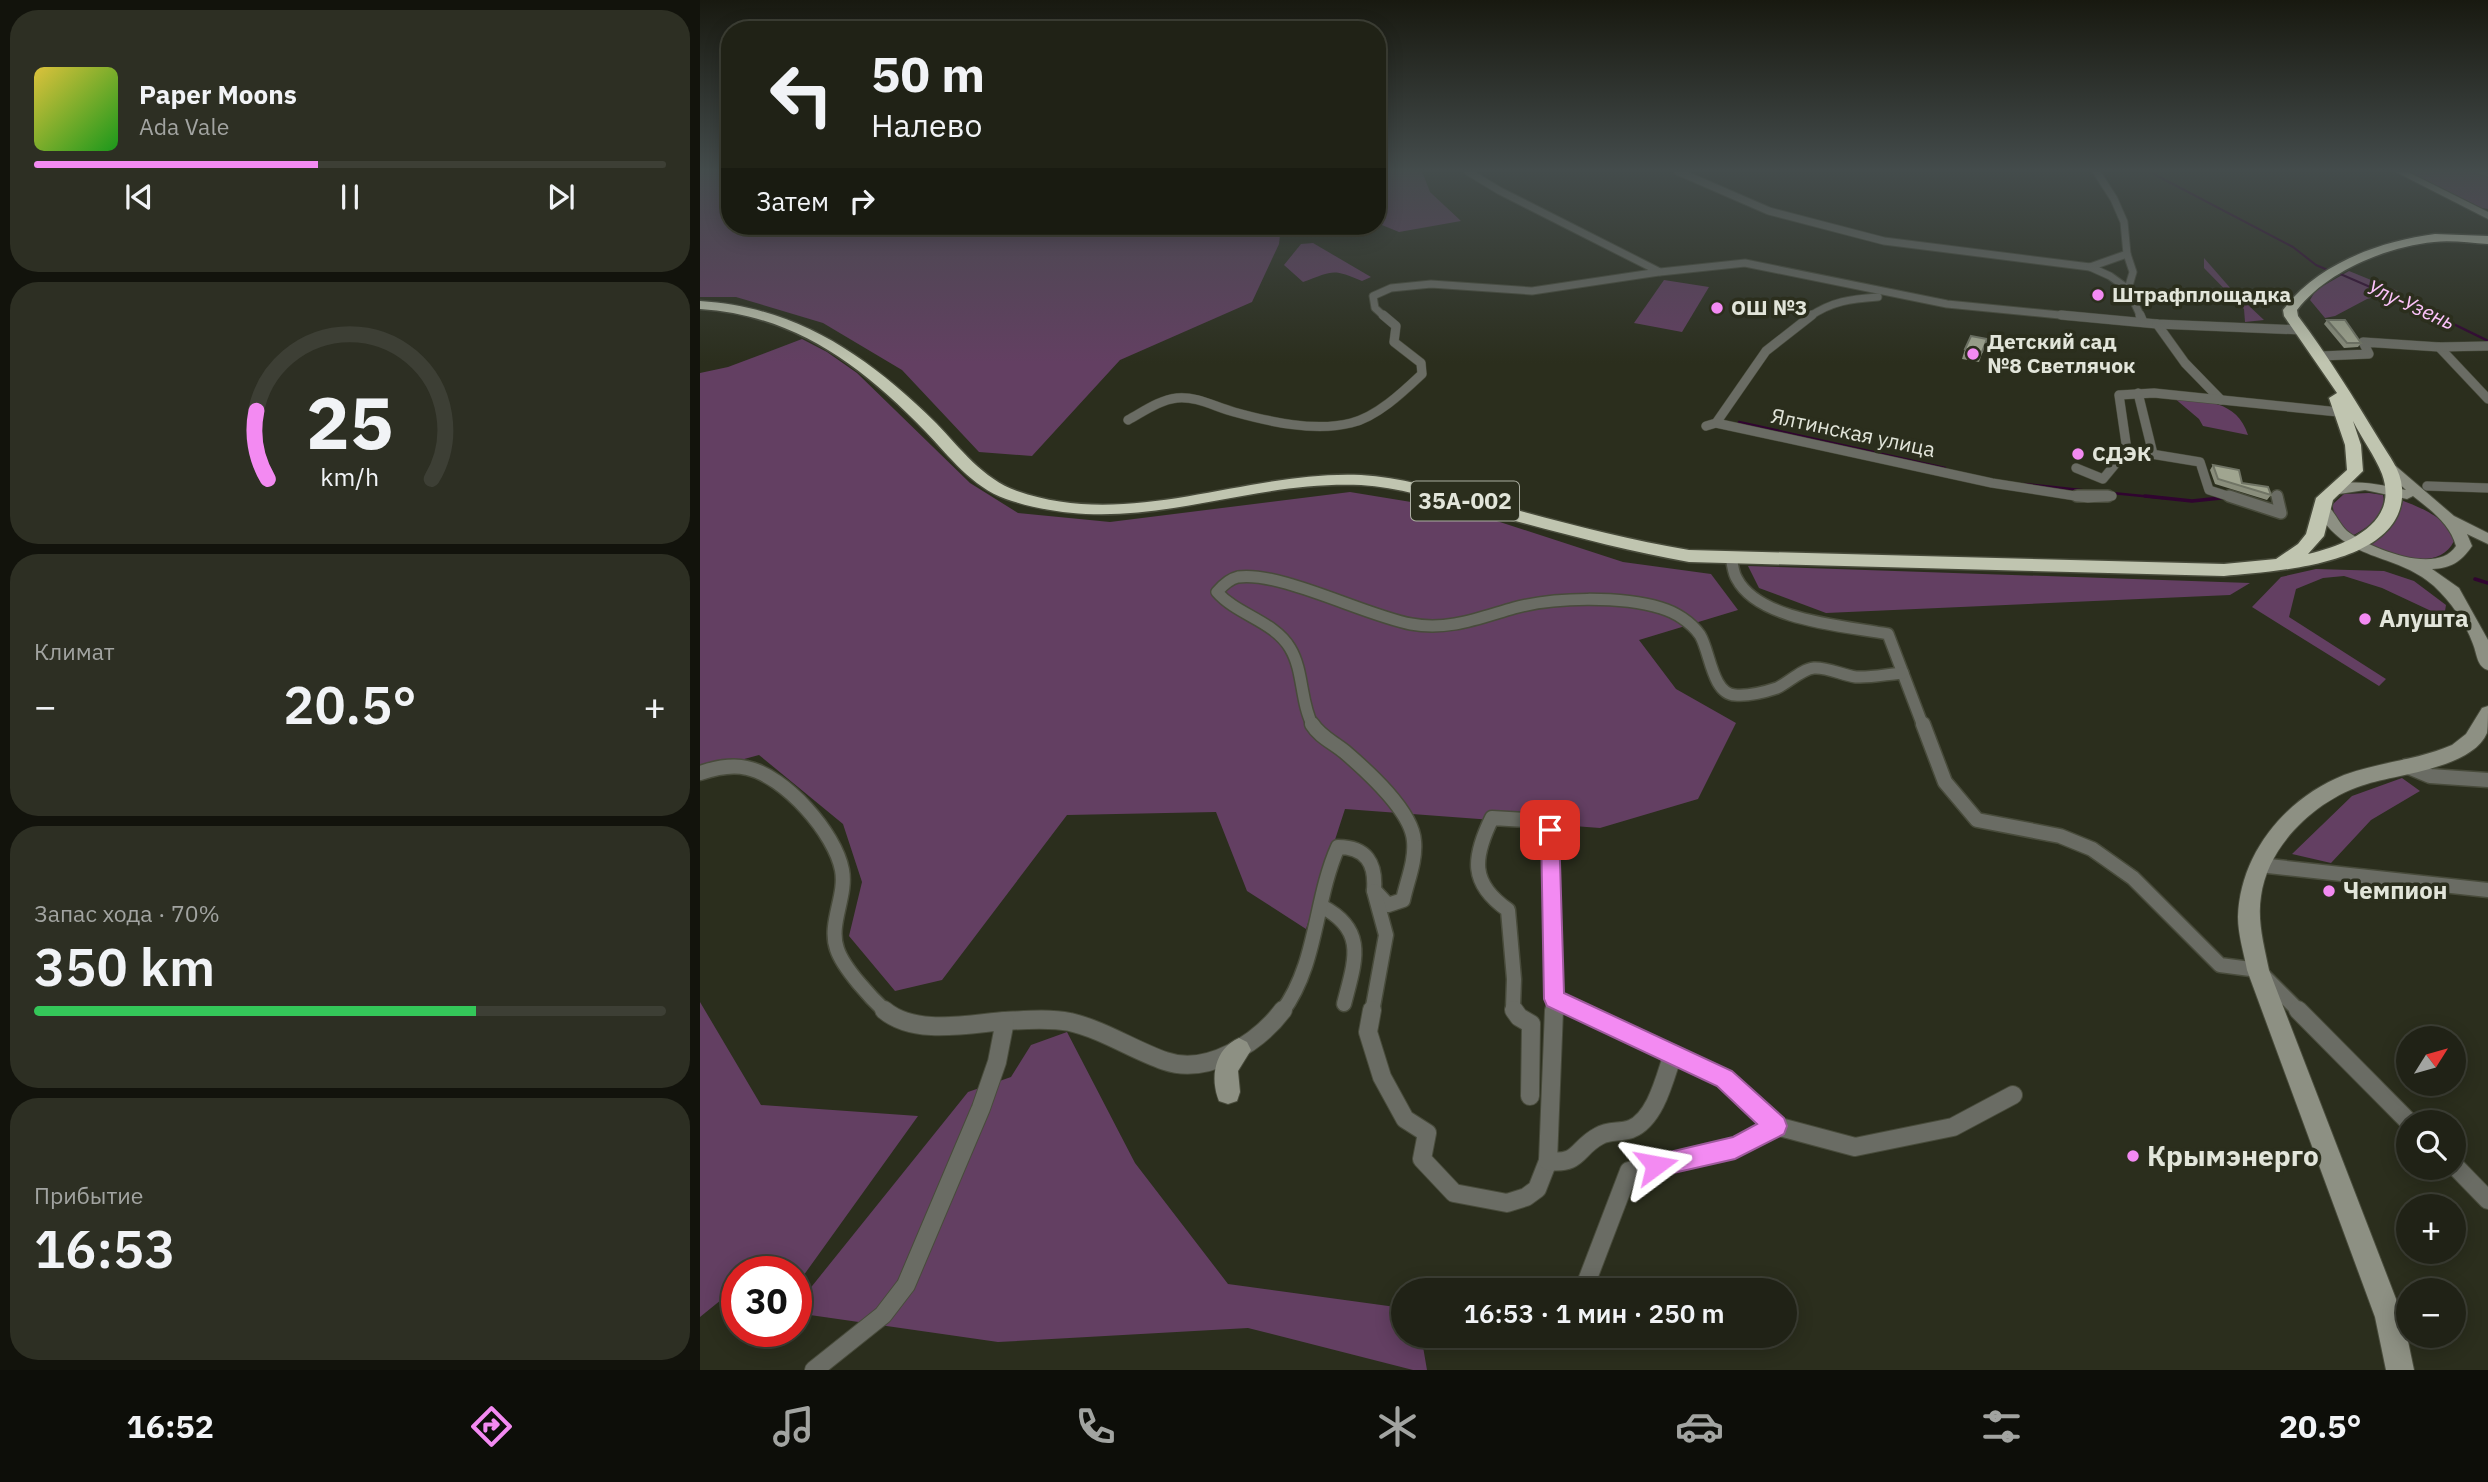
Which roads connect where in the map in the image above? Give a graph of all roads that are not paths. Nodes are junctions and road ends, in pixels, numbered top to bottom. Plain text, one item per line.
1 (1587, 235) edge
2 (1856, 235) edge
3 (2125, 235) edge
4 (2488, 239) edge
5 (2127, 254) junction
6 (2090, 267) junction
7 (1660, 272) junction
8 (700, 289) edge
9 (2128, 289) junction
10 (1900, 296) junction
11 (700, 305) edge
12 (738, 308) junction
13 (2143, 322) junction
14 (2157, 324) junction
15 (2296, 330) junction
16 (2488, 346) edge
17 (2439, 347) junction
18 (2321, 356) junction
19 (2138, 393) junction
20 (2488, 399) edge
21 (2225, 401) junction
22 (2350, 413) junction
23 (1128, 420) dead end
24 (1711, 424) joint
25 (2127, 450) junction
26 (2153, 454) junction
27 (2386, 465) junction
28 (2076, 468) dead end
29 (2427, 486) dead end
30 (2488, 488) edge
31 (2333, 491) junction
32 (2394, 491) junction
33 (2277, 495) dead end
34 (2112, 496) dead end
35 (2322, 508) junction
36 (2444, 515) junction
37 (2488, 539) edge
38 (2356, 544) junction
39 (2488, 550) edge
40 (2457, 556) junction
41 (1731, 558) junction
42 (2390, 558) junction
43 (2310, 559) junction
44 (2255, 567) junction
45 (2458, 603) junction
46 (2488, 664) edge
47 (1903, 673) junction
48 (2488, 713) edge
49 (2406, 766) junction
50 (700, 773) edge
51 (2488, 780) edge
52 (2259, 865) junction
53 (1374, 890) junction
54 (2488, 890) edge
55 (1321, 906) junction
56 (2258, 970) junction
57 (1554, 999) junction
58 (1344, 1004) dead end
59 (1005, 1021) junction
60 (1239, 1050) junction
61 (1673, 1054) junction
62 (1228, 1092) dead end
63 (2013, 1095) dead end
64 (1530, 1096) dead end
65 (2397, 1110) edge
66 (1776, 1126) junction
67 (1548, 1161) junction
68 (2466, 1177) edge
69 (2488, 1200) edge
70 (1589, 1278) edge
71 (814, 1370) edge
72 (2400, 1370) edge

1 - 7 street
2 - 6 street
3 - 5 street
4 - 15 highway
5 - 6 street
5 - 9 street
6 - 9 street
7 - 10 street
7 - 23 street
8 - 12 highway
9 - 13 street
10 - 13 street
10 - 24 street, Ялтинская улица
11 - 12 highway, 35А-002
12 - 41 highway, 35А-002
13 - 14 street
14 - 15 street
14 - 21 street
15 - 18 highway
15 - 22 highway
16 - 17 street
17 - 18 street
17 - 20 street
18 - 22 highway
19 - 21 street
19 - 25 street
19 - 26 street
21 - 22 street
22 - 27 highway
22 - 31 highway, 35А-002
24 - 34 street, Ялтинская улица
25 - 26 street
25 - 28 street
26 - 33 street
27 - 32 highway
27 - 36 main road
29 - 30 street
31 - 32 main road
31 - 35 highway, 35А-002
32 - 36 main road
32 - 38 highway, 35А-002
35 - 38 main road, 35А-002
35 - 44 highway, 35А-002
36 - 37 main road
36 - 40 main road
38 - 42 main road, 35А-002
38 - 43 highway, 35А-002
39 - 40 main road
40 - 42 main road, 35А-002
40 - 45 main road
41 - 44 highway, 35А-002
41 - 47 street
42 - 43 main road, 35А-002
42 - 45 main road
43 - 44 highway, 35А-002
45 - 46 main road
47 - 53 street
47 - 56 street
48 - 49 main road
49 - 51 street
49 - 52 main road
50 - 59 street
52 - 54 street
52 - 56 main road
53 - 55 street
53 - 67 street
55 - 58 street
55 - 60 street
56 - 65 street
56 - 72 main road
57 - 61 street
57 - 64 street
57 - 67 street
59 - 60 street
59 - 71 street
60 - 62 main road
61 - 66 street
61 - 67 street
63 - 66 street
66 - 70 street
68 - 69 street

